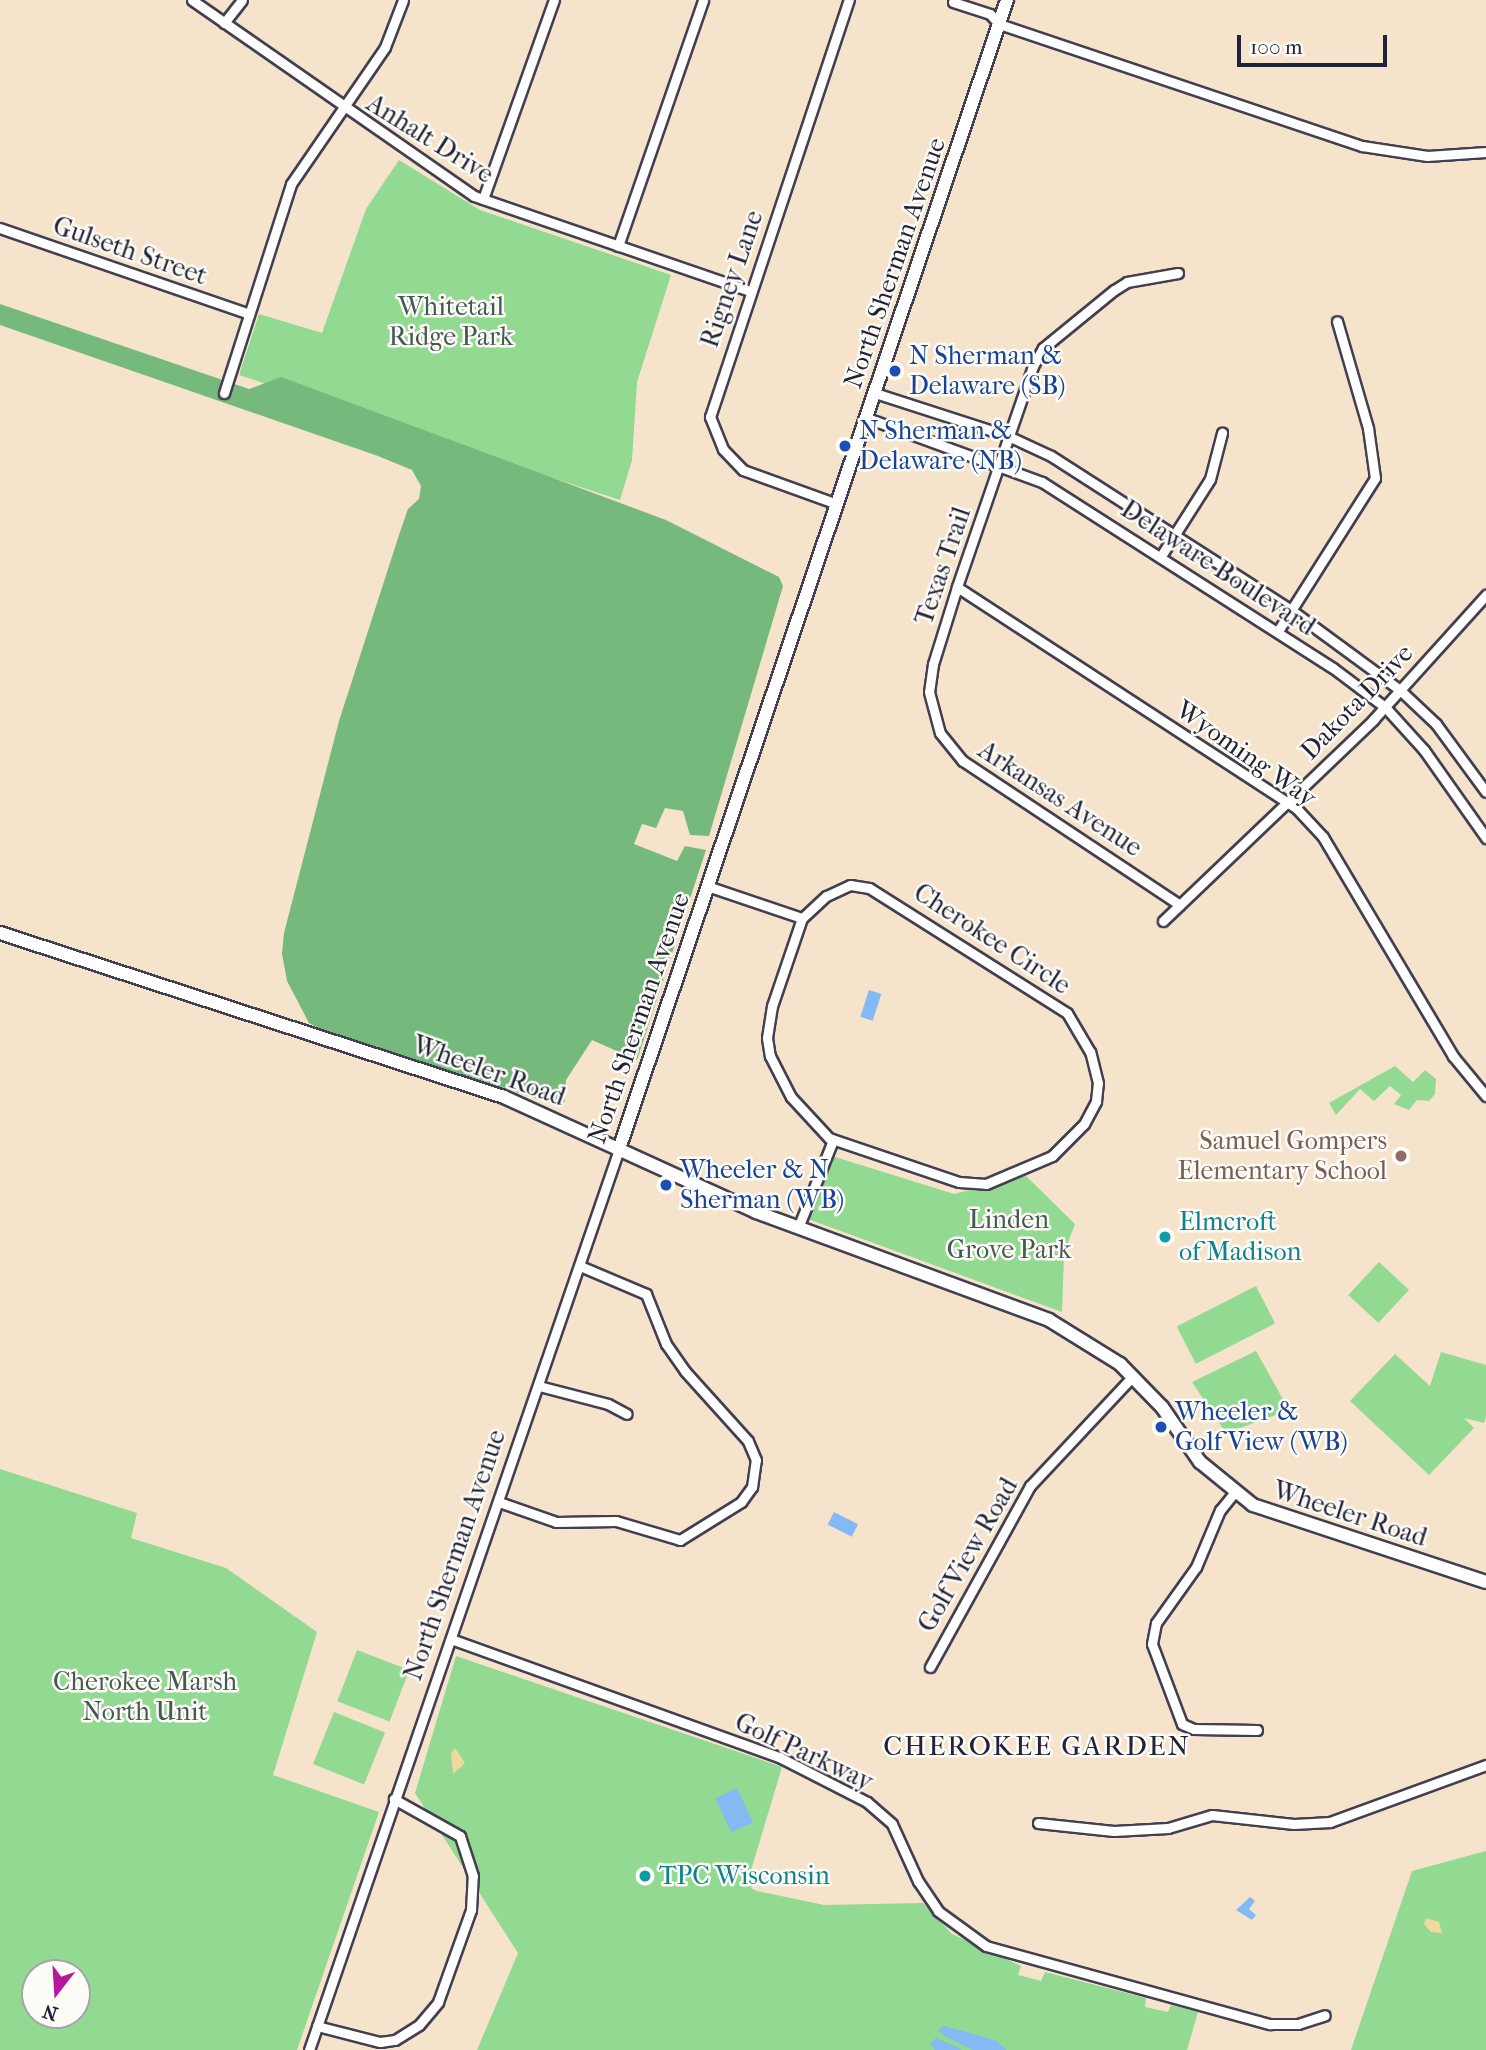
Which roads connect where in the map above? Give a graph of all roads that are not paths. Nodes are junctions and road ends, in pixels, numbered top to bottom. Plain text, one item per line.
1 (192, 0) edge
2 (242, 0) edge
3 (403, 0) edge
4 (554, 0) edge
5 (704, 0) edge
6 (849, 0) edge
7 (1007, 0) edge
8 (953, 2) dead end
9 (224, 23) junction
10 (999, 24) junction
11 (342, 108) junction
12 (1486, 152) edge
13 (483, 199) junction
14 (0, 228) edge
15 (618, 247) junction
16 (1178, 273) dead end
17 (750, 291) junction
18 (247, 313) junction
19 (1336, 321) dead end
20 (224, 393) dead end
21 (875, 393) junction
22 (867, 418) junction
23 (1222, 433) dead end
24 (1009, 436) junction
25 (999, 464) junction
26 (837, 504) junction
27 (1175, 534) junction
28 (1161, 556) junction
29 (957, 587) junction
30 (1486, 595) edge
31 (1291, 610) junction
32 (1278, 631) junction
33 (1400, 690) junction
34 (1384, 707) junction
35 (933, 714) joint
36 (1486, 792) edge
37 (1287, 802) junction
38 (1486, 838) edge
39 (707, 886) junction
40 (1180, 905) junction
41 (802, 918) junction
42 (1163, 921) dead end
43 (0, 933) edge
44 (1486, 1096) edge
45 (833, 1140) junction
46 (619, 1149) junction
47 (798, 1228) junction
48 (580, 1266) junction
49 (1133, 1376) junction
50 (539, 1386) junction
51 (626, 1414) dead end
52 (1234, 1493) junction
53 (499, 1502) junction
54 (1486, 1582) edge
55 (451, 1639) junction
56 (930, 1667) dead end
57 (1257, 1730) dead end
58 (1486, 1765) edge
59 (394, 1799) junction
60 (1038, 1823) dead end
61 (1325, 2015) dead end
62 (317, 2026) junction
63 (309, 2050) edge

1 - 9 street, Anhalt Drive
2 - 9 street
3 - 11 street
4 - 13 street
5 - 15 street
6 - 17 street, Rigney Lane
7 - 10 street, North Sherman Avenue
8 - 10 street
9 - 11 street, Anhalt Drive
10 - 12 street
10 - 21 street, North Sherman Avenue
11 - 13 street, Anhalt Drive
11 - 18 street
13 - 15 street, Anhalt Drive
14 - 18 street, Gulseth Street
15 - 17 street, Anhalt Drive
16 - 24 street, Texas Trail
17 - 26 street, Rigney Lane
18 - 20 street
19 - 31 street
21 - 22 street, North Sherman Avenue
21 - 24 street, Delaware Boulevard
22 - 25 street, Delaware Boulevard
22 - 26 street, North Sherman Avenue
23 - 27 street
24 - 25 street, Texas Trail
24 - 27 street, Delaware Boulevard
25 - 28 street, Delaware Boulevard
25 - 29 street, Texas Trail
26 - 39 street, North Sherman Avenue
27 - 28 street
27 - 31 street, Delaware Boulevard
28 - 32 street, Delaware Boulevard
29 - 35 street, Texas Trail
29 - 37 street, Wyoming Way
30 - 33 street, Dakota Drive
31 - 32 street
31 - 33 street, Delaware Boulevard
32 - 34 street, Delaware Boulevard
33 - 34 street, Dakota Drive
33 - 36 street, Delaware Boulevard
34 - 37 street, Dakota Drive
34 - 38 street, Delaware Boulevard
35 - 40 street, Arkansas Avenue
37 - 40 street, Dakota Drive
37 - 44 street, Wyoming Way
39 - 41 street
39 - 46 street, North Sherman Avenue
40 - 42 street, Dakota Drive
41 - 45 street, Cherokee Circle
41 - 45 street, Cherokee Circle
43 - 46 street, Wheeler Road
45 - 47 street
46 - 47 street, Wheeler Road
46 - 48 street, North Sherman Avenue
47 - 49 street, Wheeler Road
48 - 50 street, North Sherman Avenue
48 - 53 street
49 - 52 street, Wheeler Road
49 - 56 street, Golf View Road
50 - 51 street
50 - 53 street, North Sherman Avenue
52 - 54 street, Wheeler Road
52 - 57 street
53 - 55 street, North Sherman Avenue
55 - 59 street, North Sherman Avenue
55 - 61 street, Golf Parkway
58 - 60 street
59 - 62 street, North Sherman Avenue
59 - 62 street
62 - 63 street, North Sherman Avenue

